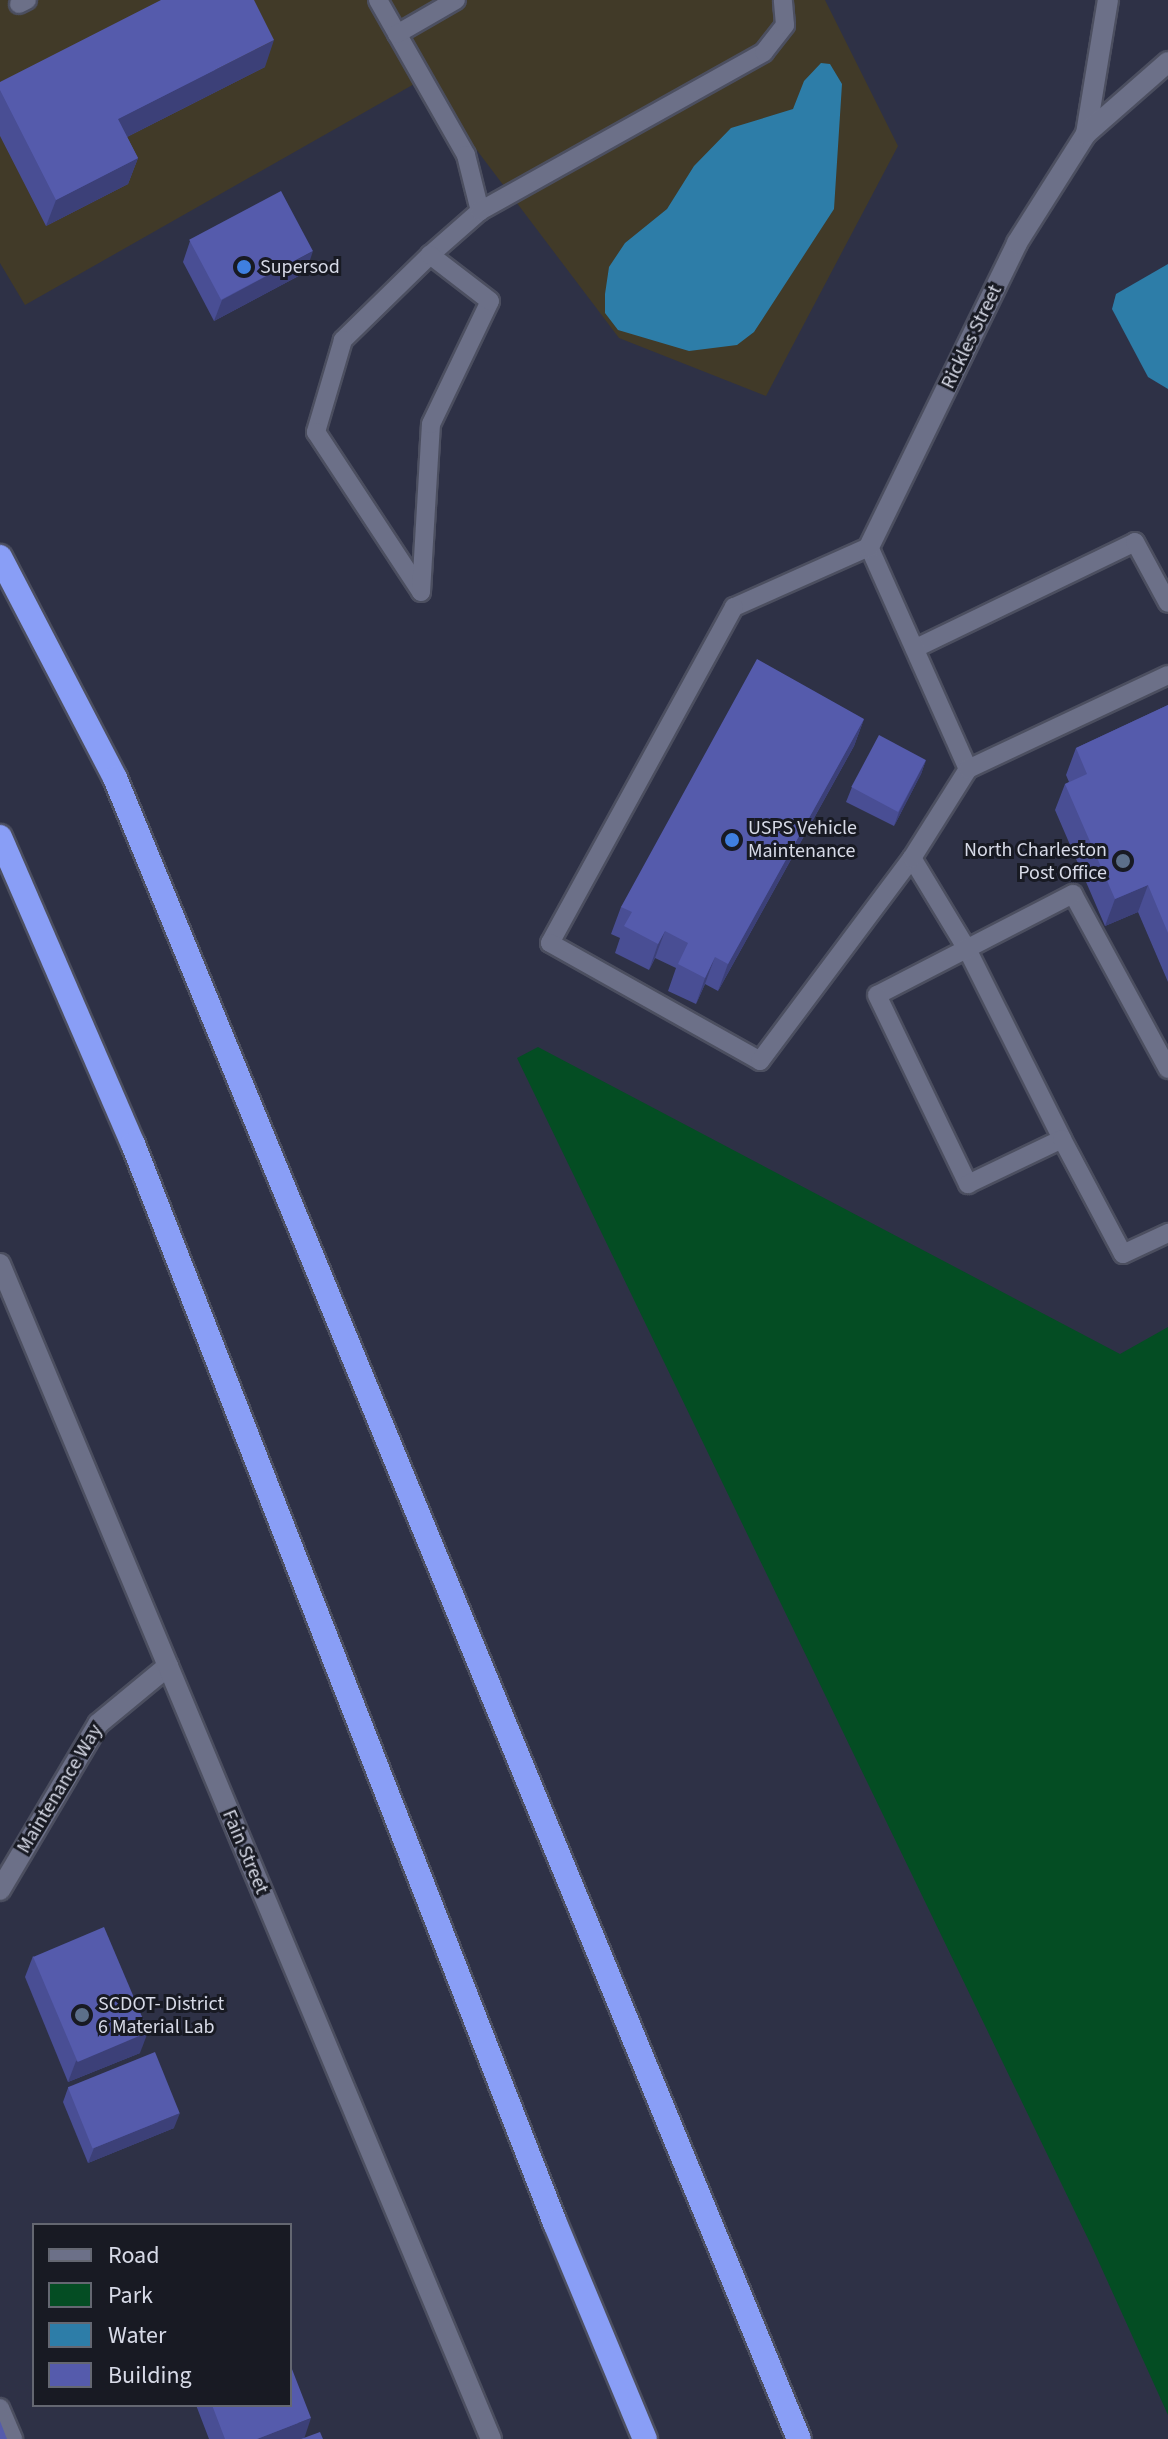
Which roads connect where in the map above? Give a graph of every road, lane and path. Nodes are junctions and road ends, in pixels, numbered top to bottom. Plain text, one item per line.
1 (378, 0) edge
2 (456, 0) edge
3 (783, 0) edge
4 (1108, 0) edge
5 (397, 34) junction
6 (1168, 62) edge
7 (1086, 134) junction
8 (480, 211) junction
9 (430, 255) junction
10 (869, 547) junction
11 (0, 557) edge
12 (1168, 603) edge
13 (916, 648) junction
14 (1168, 675) edge
15 (968, 769) junction
16 (0, 837) edge
17 (912, 858) junction
18 (967, 949) junction
19 (1168, 1069) edge
20 (1062, 1139) junction
21 (1168, 1233) edge
22 (0, 1264) edge
23 (168, 1666) junction
24 (0, 1890) edge
25 (0, 2408) edge
26 (13, 2439) edge
27 (491, 2439) edge
28 (645, 2439) edge
29 (799, 2439) edge

1 - 5 lane
2 - 5 lane
3 - 8 lane
4 - 7 street, Rickles Street
5 - 8 lane
6 - 7 street, Rickles Street
7 - 10 street, Rickles Street
8 - 9 lane
9 - 9 lane
10 - 13 lane
10 - 17 lane
11 - 29 highway
12 - 13 lane
13 - 15 lane
14 - 15 lane
15 - 17 lane
16 - 28 highway
17 - 18 lane
18 - 19 lane
18 - 20 lane
18 - 20 lane
20 - 21 lane
22 - 23 street, Fain Street
23 - 24 street, Maintenance Way
23 - 27 street, Fain Street
25 - 26 lane

